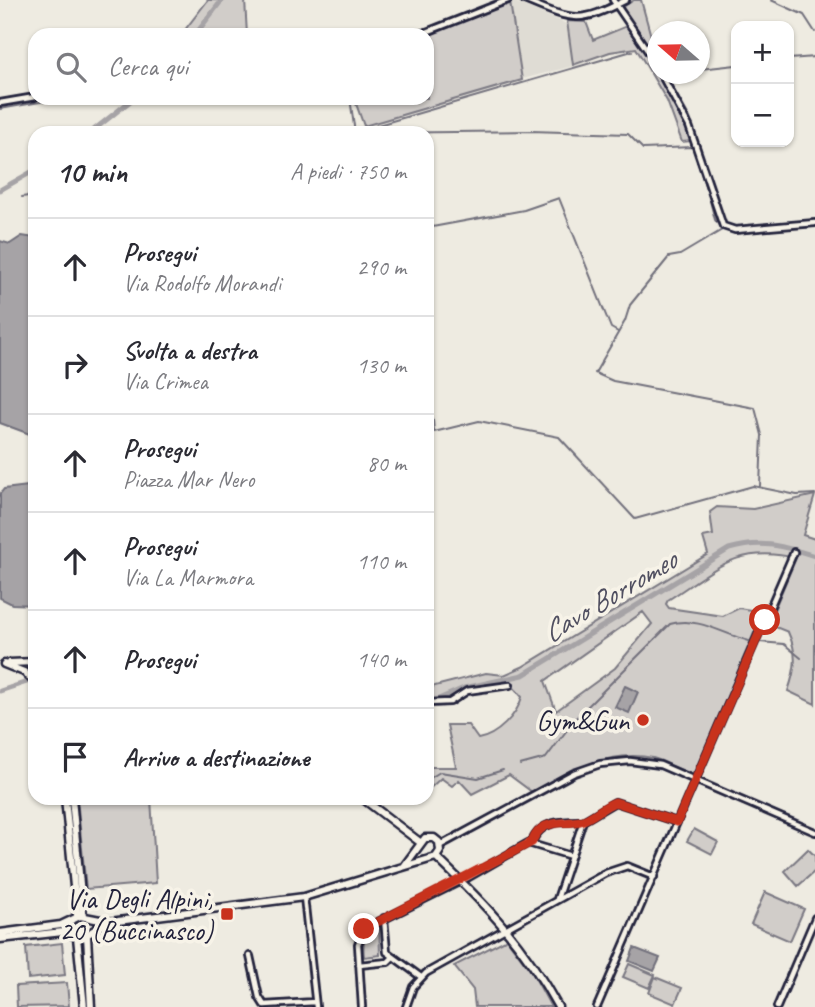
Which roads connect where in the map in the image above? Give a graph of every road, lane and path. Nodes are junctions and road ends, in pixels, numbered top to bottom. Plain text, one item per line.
1 (508, 0) edge
2 (524, 0) edge
3 (626, 0) edge
4 (614, 3) edge
5 (434, 29) edge
6 (647, 47) edge
7 (666, 84) edge
8 (28, 98) edge
9 (0, 103) edge
10 (815, 223) edge
11 (794, 552) dead end
12 (28, 662) edge
13 (2, 664) edge
14 (28, 676) edge
15 (510, 685) dead end
16 (434, 703) edge
17 (695, 780) junction
18 (66, 805) edge
19 (72, 805) edge
20 (371, 805) edge
21 (583, 821) junction
22 (677, 822) junction
23 (815, 832) edge
24 (532, 842) junction
25 (420, 845) junction
26 (441, 845) junction
27 (571, 856) junction
28 (436, 857) junction
29 (427, 858) junction
30 (405, 865) junction
31 (654, 877) junction
32 (460, 880) junction
33 (304, 897) junction
34 (557, 899) junction
35 (80, 918) junction
36 (384, 918) junction
37 (815, 918) edge
38 (110, 922) junction
39 (508, 928) junction
40 (0, 933) edge
41 (89, 933) junction
42 (75, 936) junction
43 (0, 939) edge
44 (250, 956) dead end
45 (393, 957) junction
46 (359, 965) junction
47 (421, 977) junction
48 (316, 1004) edge
49 (84, 1007) edge
50 (91, 1007) edge
51 (362, 1007) edge
52 (406, 1007) edge
53 (558, 1007) edge
54 (597, 1007) edge
55 (777, 1007) edge

1 - 5 street
2 - 4 street
3 - 4 street
4 - 6 street
7 - 10 street
8 - 9 street
11 - 17 street
12 - 13 street
13 - 14 street
15 - 16 street
17 - 22 street
17 - 23 street
17 - 26 street
18 - 35 street
19 - 35 street
20 - 25 street
21 - 22 street
21 - 24 street
21 - 27 street
22 - 31 street
24 - 27 street
24 - 32 street
25 - 26 street
25 - 29 street
25 - 30 street
26 - 28 street
27 - 34 street
28 - 29 street
28 - 32 street
29 - 30 street
30 - 33 street
31 - 34 street
31 - 54 street
32 - 36 street
32 - 39 street
33 - 38 street
33 - 48 street
34 - 39 street
35 - 38 street
35 - 40 street
35 - 41 street
35 - 42 street
36 - 45 street
36 - 46 street
37 - 55 street
38 - 41 street
39 - 47 street
39 - 53 street
41 - 42 street
41 - 50 street
42 - 43 street
42 - 49 street
44 - 48 street
45 - 46 street
45 - 47 street
46 - 51 street
47 - 52 street

